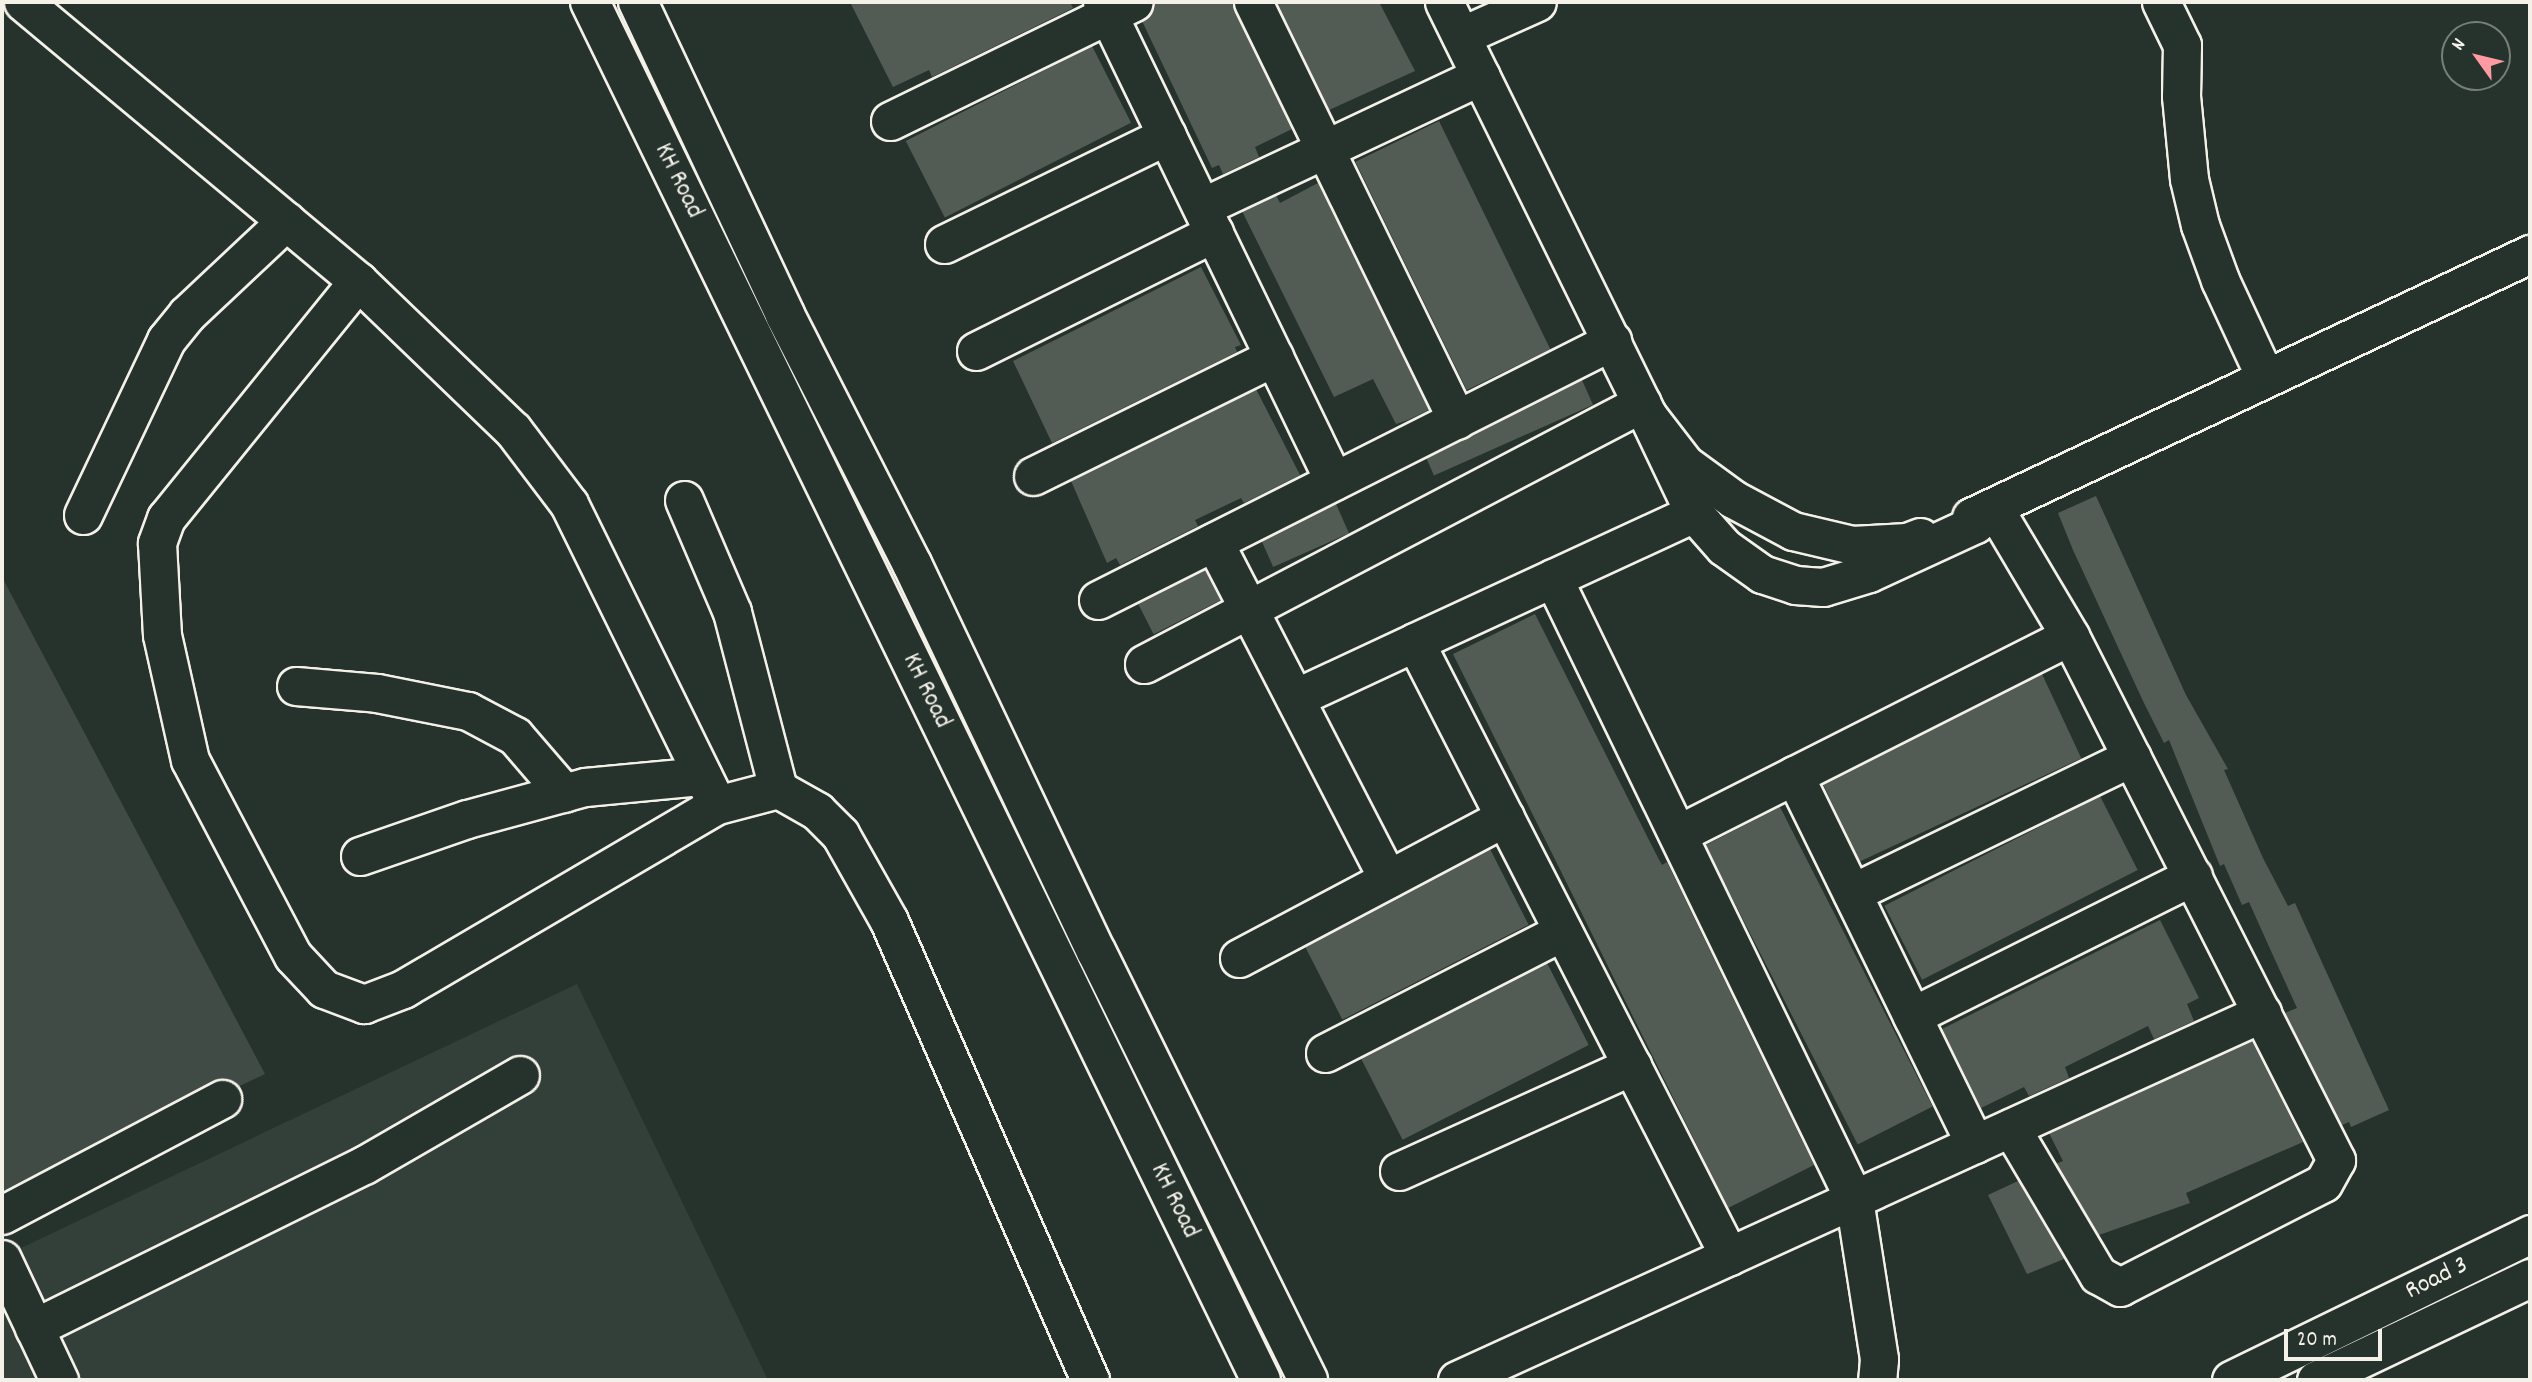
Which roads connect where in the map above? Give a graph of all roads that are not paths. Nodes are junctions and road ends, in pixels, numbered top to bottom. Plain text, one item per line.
1 (23, 2) edge
2 (590, 2) edge
3 (638, 2) edge
4 (1253, 2) edge
5 (1444, 2) edge
6 (1537, 2) edge
7 (2161, 2) edge
8 (1115, 5) edge
9 (1461, 36) junction
10 (1481, 76) junction
11 (890, 121) dead end
12 (1167, 135) junction
13 (1324, 149) junction
14 (1208, 220) junction
15 (286, 221) junction
16 (944, 243) dead end
17 (2530, 254) edge
18 (358, 281) junction
19 (1612, 341) junction
20 (976, 351) dead end
21 (1274, 357) junction
22 (2265, 377) junction
23 (1646, 410) junction
24 (1457, 420) junction
25 (1033, 476) dead end
26 (1334, 481) junction
27 (684, 500) dead end
28 (1994, 508) junction
29 (1694, 513) junction
30 (83, 515) dead end
31 (1214, 542) junction
32 (1553, 578) junction
33 (1098, 600) dead end
34 (1248, 608) junction
35 (2070, 636) junction
36 (1415, 642) junction
37 (1144, 664) dead end
38 (296, 686) dead end
39 (1295, 698) junction
40 (2132, 757) junction
41 (1794, 775) junction
42 (778, 789) junction
43 (709, 790) junction
44 (564, 793) junction
45 (1505, 817) junction
46 (1678, 834) junction
47 (360, 856) dead end
48 (2193, 876) junction
49 (1388, 879) junction
50 (1852, 893) junction
51 (1563, 931) junction
52 (1238, 958) dead end
53 (2262, 1013) junction
54 (1912, 1016) junction
55 (1325, 1053) dead end
56 (1632, 1066) junction
57 (520, 1075) dead end
58 (222, 1099) dead end
59 (2011, 1128) junction
60 (1975, 1144) junction
61 (1399, 1171) dead end
62 (1854, 1199) junction
63 (2, 1215) edge
64 (2530, 1234) edge
65 (1730, 1256) junction
66 (2, 1259) edge
67 (2530, 1278) edge
68 (34, 1328) junction
69 (59, 1380) edge
70 (1090, 1380) edge
71 (1261, 1380) edge
72 (1308, 1380) edge
73 (1457, 1380) edge
74 (1877, 1380) edge
75 (2231, 1380) edge
76 (2316, 1380) edge

1 - 15 street
2 - 71 main road, KH Road
3 - 72 main road, KH Road
4 - 13 street
5 - 9 street
6 - 9 street
7 - 22 street
8 - 11 street
8 - 12 street
9 - 10 street
10 - 13 street
10 - 19 street
12 - 14 street
12 - 16 street
13 - 14 street
13 - 24 street
14 - 20 street
14 - 21 street
15 - 18 street
15 - 30 street
17 - 22 street
18 - 43 street
18 - 43 street
19 - 23 street
19 - 24 street
21 - 25 street
21 - 26 street
22 - 28 street
23 - 28 street
23 - 29 street
23 - 34 street
24 - 26 street
26 - 31 street
27 - 42 street
28 - 29 street
28 - 35 street
29 - 32 street
31 - 33 street
31 - 34 street
32 - 36 street
32 - 46 street
34 - 37 street
34 - 39 street
35 - 40 street
35 - 41 street
36 - 39 street
36 - 45 street
38 - 44 street
39 - 49 street
40 - 48 street
40 - 50 street
41 - 46 street
41 - 50 street
42 - 43 street
42 - 70 street
43 - 44 street
44 - 47 street
45 - 49 street
45 - 51 street
46 - 62 street
48 - 53 street
48 - 54 street
49 - 52 street
50 - 54 street
51 - 55 street
51 - 56 street
53 - 59 street
53 - 59 street
54 - 60 street
56 - 61 street
56 - 65 street
57 - 68 street
58 - 63 street
59 - 60 street
60 - 62 street
62 - 65 street
62 - 74 street
64 - 75 street, Road 3
65 - 73 street
66 - 68 street
67 - 76 street, Road 3
68 - 69 street

